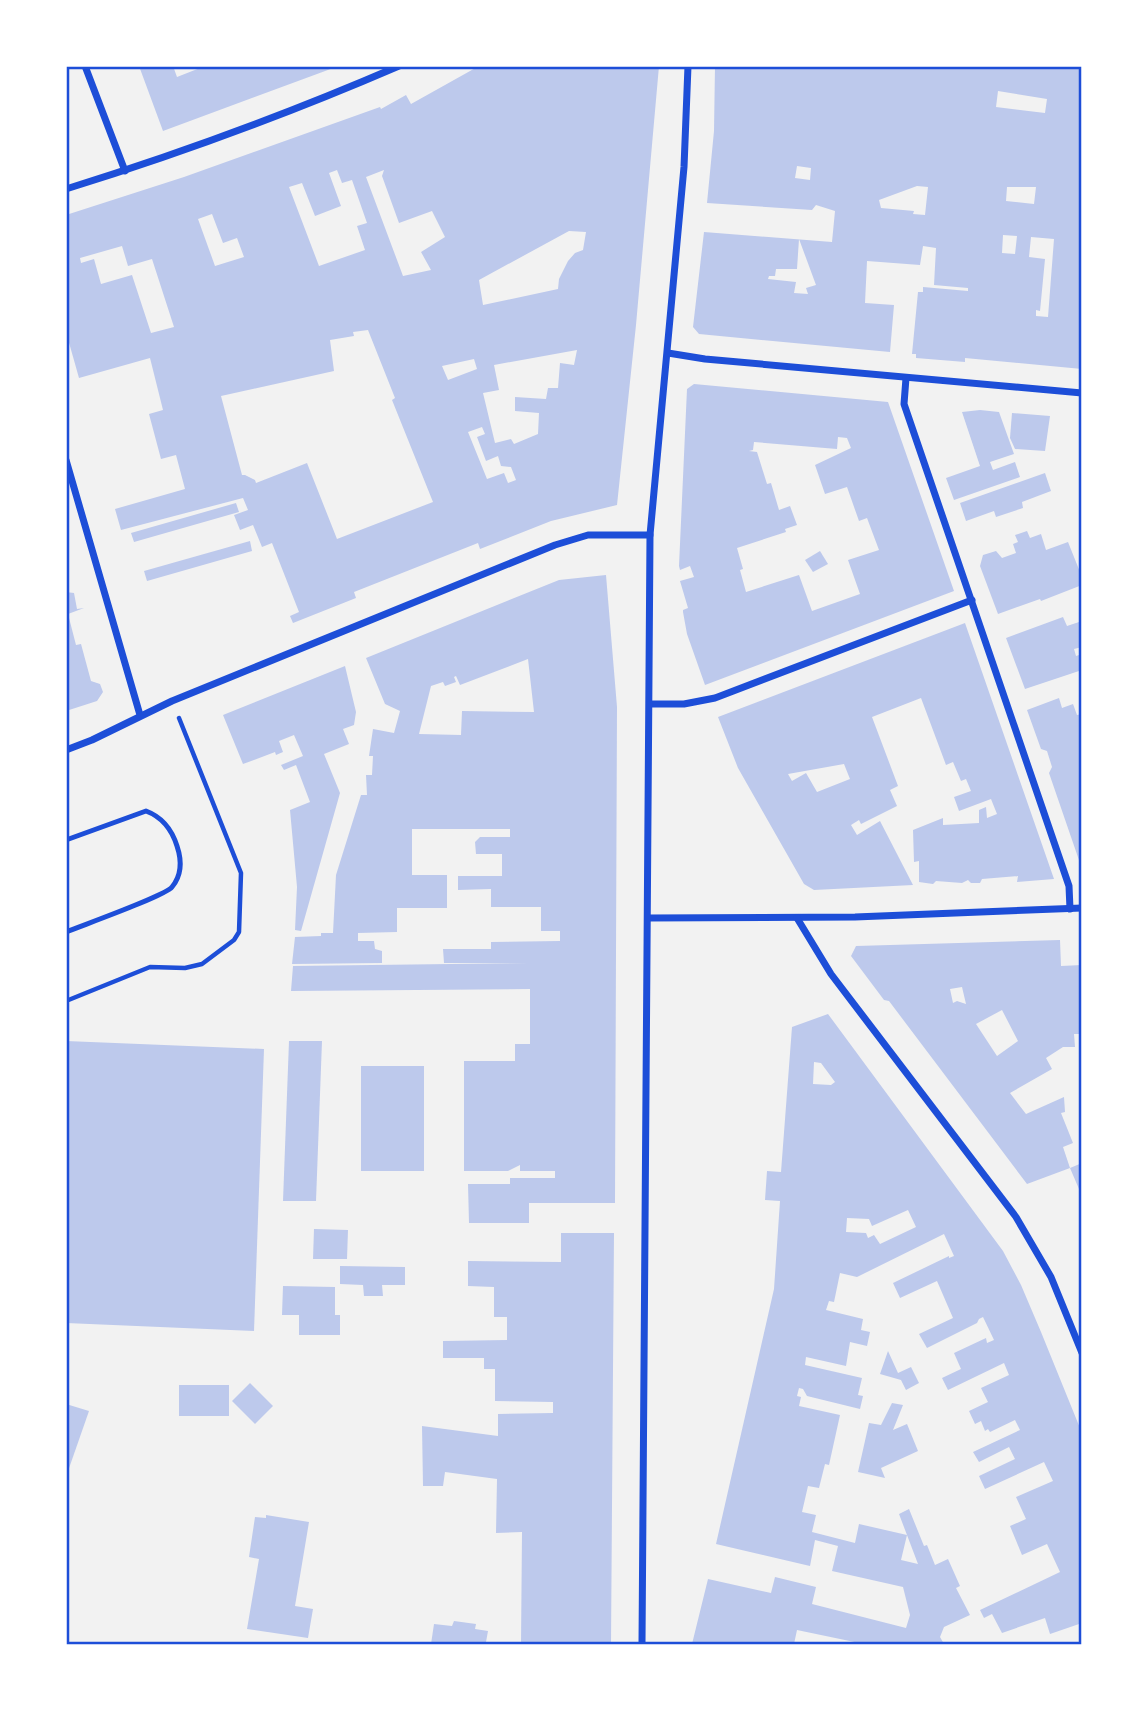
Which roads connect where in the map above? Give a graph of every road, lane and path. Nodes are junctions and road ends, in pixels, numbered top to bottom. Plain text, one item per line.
1 (85, 66) edge
2 (399, 66) edge
3 (688, 66) edge
4 (125, 171) junction
5 (66, 189) edge
6 (668, 353) junction
7 (906, 378) junction
8 (1082, 393) edge
9 (66, 460) edge
10 (650, 535) junction
11 (972, 600) junction
12 (650, 704) junction
13 (140, 715) junction
14 (66, 750) edge
15 (66, 840) edge
16 (1082, 908) edge
17 (1070, 909) junction
18 (648, 918) junction
19 (797, 918) junction
20 (66, 932) edge
21 (1082, 1353) edge
22 (642, 1644) edge

1 - 4 street
2 - 4 street
3 - 6 street
4 - 5 street
6 - 7 street
6 - 10 street
7 - 8 street
7 - 11 street
9 - 13 street
10 - 12 street
10 - 13 street
11 - 12 street
11 - 17 street
12 - 18 street
13 - 14 street
15 - 20 lane
16 - 17 street
17 - 19 street
18 - 19 street
18 - 22 street
19 - 21 street

